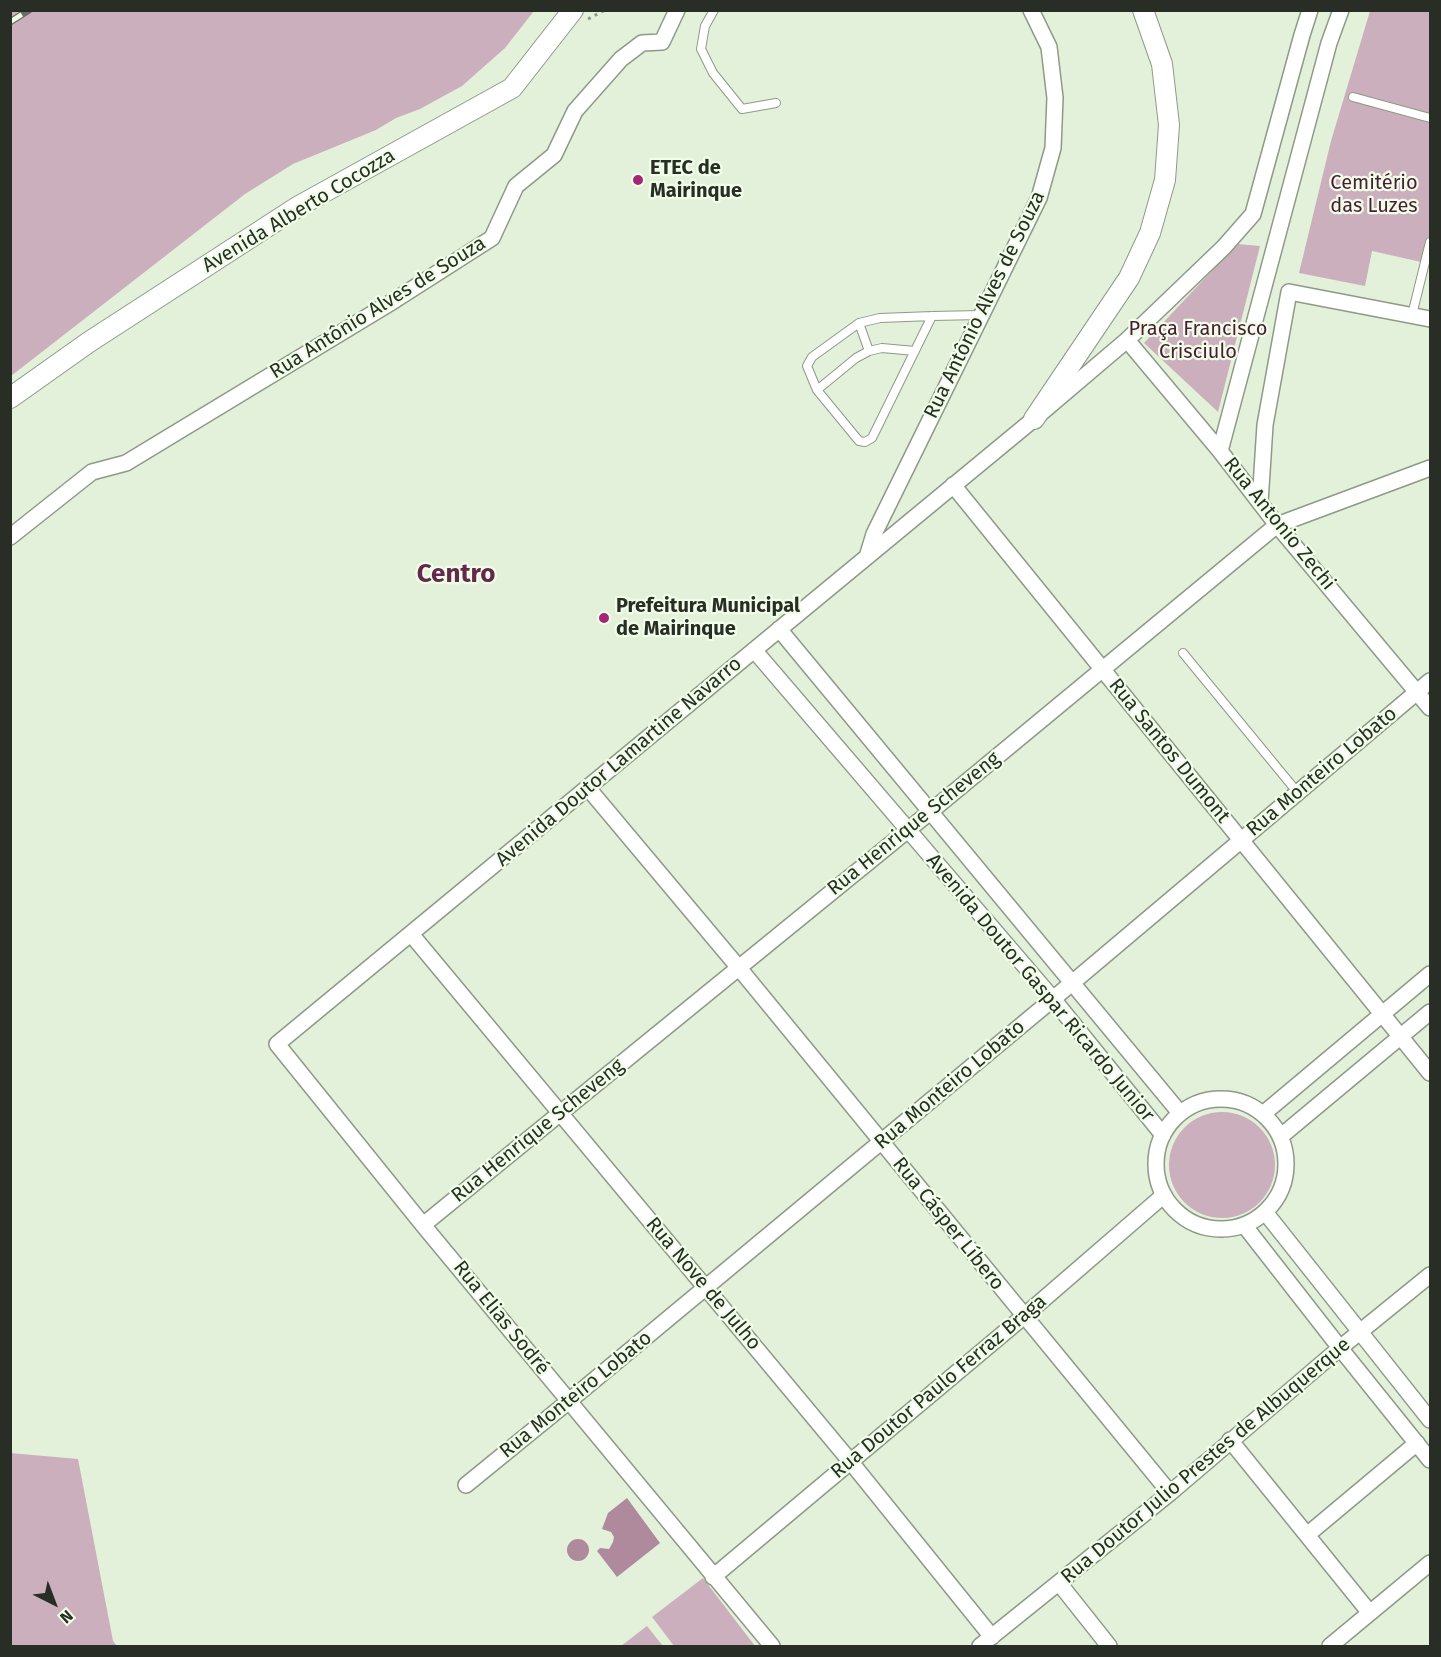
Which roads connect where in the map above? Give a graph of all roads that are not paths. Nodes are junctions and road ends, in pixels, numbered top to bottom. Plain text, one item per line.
1 (573, 10) edge
2 (677, 10) edge
3 (714, 10) edge
4 (1031, 10) edge
5 (1143, 10) edge
6 (1310, 10) edge
7 (1341, 10) edge
8 (1353, 97) dead end
9 (776, 103) dead end
10 (1431, 118) edge
11 (1431, 242) edge
12 (981, 315) junction
13 (1412, 315) junction
14 (932, 316) junction
15 (1431, 319) edge
16 (859, 323) junction
17 (1127, 340) junction
18 (869, 351) junction
19 (915, 351) junction
20 (817, 390) junction
21 (10, 398) edge
22 (1034, 419) junction
23 (1220, 451) junction
24 (1431, 468) edge
25 (953, 485) junction
26 (1260, 503) junction
27 (1277, 525) junction
28 (10, 537) edge
29 (867, 557) junction
30 (779, 629) junction
31 (754, 650) junction
32 (1183, 653) dead end
33 (1102, 669) junction
34 (1431, 681) edge
35 (1417, 692) junction
36 (1431, 708) edge
37 (588, 788) junction
38 (1298, 793) junction
39 (930, 812) junction
40 (908, 830) junction
41 (1241, 840) junction
42 (411, 934) junction
43 (739, 968) junction
44 (1431, 974) edge
45 (1071, 983) junction
46 (1053, 999) junction
47 (1431, 1012) edge
48 (1383, 1014) junction
49 (1401, 1036) junction
50 (277, 1044) joint
51 (1431, 1073) edge
52 (560, 1113) junction
53 (1180, 1113) junction
54 (1263, 1114) junction
55 (1163, 1135) junction
56 (1280, 1137) junction
57 (881, 1142) junction
58 (1164, 1196) junction
59 (1265, 1212) junction
60 (423, 1225) junction
61 (1244, 1225) junction
62 (1431, 1275) edge
63 (706, 1288) junction
64 (1023, 1317) junction
65 (1360, 1333) junction
66 (1340, 1348) junction
67 (569, 1401) junction
68 (1431, 1420) edge
69 (1230, 1440) junction
70 (1417, 1443) junction
71 (1431, 1460) edge
72 (850, 1461) junction
73 (466, 1485) dead end
74 (1170, 1493) junction
75 (1307, 1534) junction
76 (1431, 1563) edge
77 (713, 1577) junction
78 (1059, 1583) junction
79 (1370, 1613) junction
80 (986, 1644) edge
81 (772, 1647) edge
82 (1109, 1647) edge
83 (1330, 1647) edge

1 - 21 street, Avenida Alberto Cocozza
2 - 28 street, Rua Antônio Alves de Souza
3 - 9 lane
4 - 12 street, Rua Antônio Alves de Souza
5 - 22 street
6 - 17 street, Avenida Doutor Lamartine Navarro
7 - 23 street
8 - 10 lane
11 - 13 lane
12 - 14 lane
12 - 29 street, Rua Antônio Alves de Souza
13 - 15 street
13 - 26 street
14 - 16 lane
14 - 19 lane
16 - 18 lane
16 - 20 lane
17 - 22 street, Avenida Doutor Lamartine Navarro
17 - 23 street, Rua Antonio Zechi
18 - 19 lane
18 - 20 lane
19 - 20 lane
22 - 25 street, Avenida Doutor Lamartine Navarro
23 - 26 street, Rua Antonio Zechi
24 - 27 street, Rua Henrique Scheveng
25 - 29 street, Avenida Doutor Lamartine Navarro
25 - 33 street, Rua Santos Dumont
26 - 27 street, Rua Antonio Zechi
27 - 33 street, Rua Henrique Scheveng
27 - 35 street, Rua Antonio Zechi
29 - 30 street, Avenida Doutor Lamartine Navarro
30 - 31 street, Avenida Doutor Lamartine Navarro
30 - 39 street, Avenida Doutor Gaspar Ricardo Junior
31 - 37 street, Avenida Doutor Lamartine Navarro
31 - 40 street, Avenida Doutor Gaspar Ricardo Junior
32 - 38 lane
33 - 39 street, Rua Henrique Scheveng
33 - 41 street, Rua Santos Dumont
34 - 35 street, Rua Monteiro Lobato
35 - 36 street, Rua Antonio Zechi
35 - 38 street, Rua Monteiro Lobato
37 - 42 street, Avenida Doutor Lamartine Navarro
37 - 43 street, Rua Cásper Líbero
38 - 41 street, Rua Monteiro Lobato
39 - 40 street, Rua Henrique Scheveng
39 - 45 street, Avenida Doutor Gaspar Ricardo Junior
40 - 43 street, Rua Henrique Scheveng
40 - 46 street, Avenida Doutor Gaspar Ricardo Junior
41 - 45 street, Rua Monteiro Lobato
41 - 48 street, Rua Santos Dumont
42 - 50 street, Avenida Doutor Lamartine Navarro
42 - 52 street, Rua Nove de Julho
43 - 52 street, Rua Henrique Scheveng
43 - 57 street, Rua Cásper Líbero
44 - 48 street
45 - 46 street, Rua Monteiro Lobato
45 - 53 street, Avenida Doutor Gaspar Ricardo Junior
46 - 55 street, Avenida Doutor Gaspar Ricardo Junior
46 - 57 street, Rua Monteiro Lobato
47 - 49 street
48 - 49 street, Rua Santos Dumont
48 - 54 street
49 - 51 street, Rua Santos Dumont
49 - 56 street
50 - 60 street, Rua Elias Sodré
52 - 60 street, Rua Henrique Scheveng
52 - 63 street, Rua Nove de Julho
53 - 54 street
53 - 55 street
54 - 56 street
55 - 58 street
56 - 59 street
57 - 63 street, Rua Monteiro Lobato
57 - 64 street, Rua Cásper Líbero
58 - 61 street
58 - 64 street, Rua Doutor Paulo Ferraz Braga
59 - 61 street
59 - 65 street
60 - 67 street, Rua Elias Sodré
61 - 66 street
62 - 65 street, Rua Doutor Julio Prestes de Albuquerque
63 - 67 street, Rua Monteiro Lobato
63 - 72 street, Rua Nove de Julho
64 - 72 street, Rua Doutor Paulo Ferraz Braga
64 - 74 street, Rua Cásper Líbero
65 - 66 street, Rua Doutor Julio Prestes de Albuquerque
65 - 68 street
66 - 69 street, Rua Doutor Julio Prestes de Albuquerque
66 - 70 street
67 - 73 street, Rua Monteiro Lobato
67 - 77 street, Rua Elias Sodré
69 - 74 street, Rua Doutor Julio Prestes de Albuquerque
69 - 75 street
70 - 71 street
70 - 75 street
72 - 77 street, Rua Doutor Paulo Ferraz Braga
72 - 80 street, Rua Nove de Julho
74 - 78 street, Rua Doutor Julio Prestes de Albuquerque
75 - 79 street
76 - 79 street
77 - 81 street, Rua Elias Sodré
78 - 80 street, Rua Doutor Julio Prestes de Albuquerque
78 - 82 street
79 - 83 street

